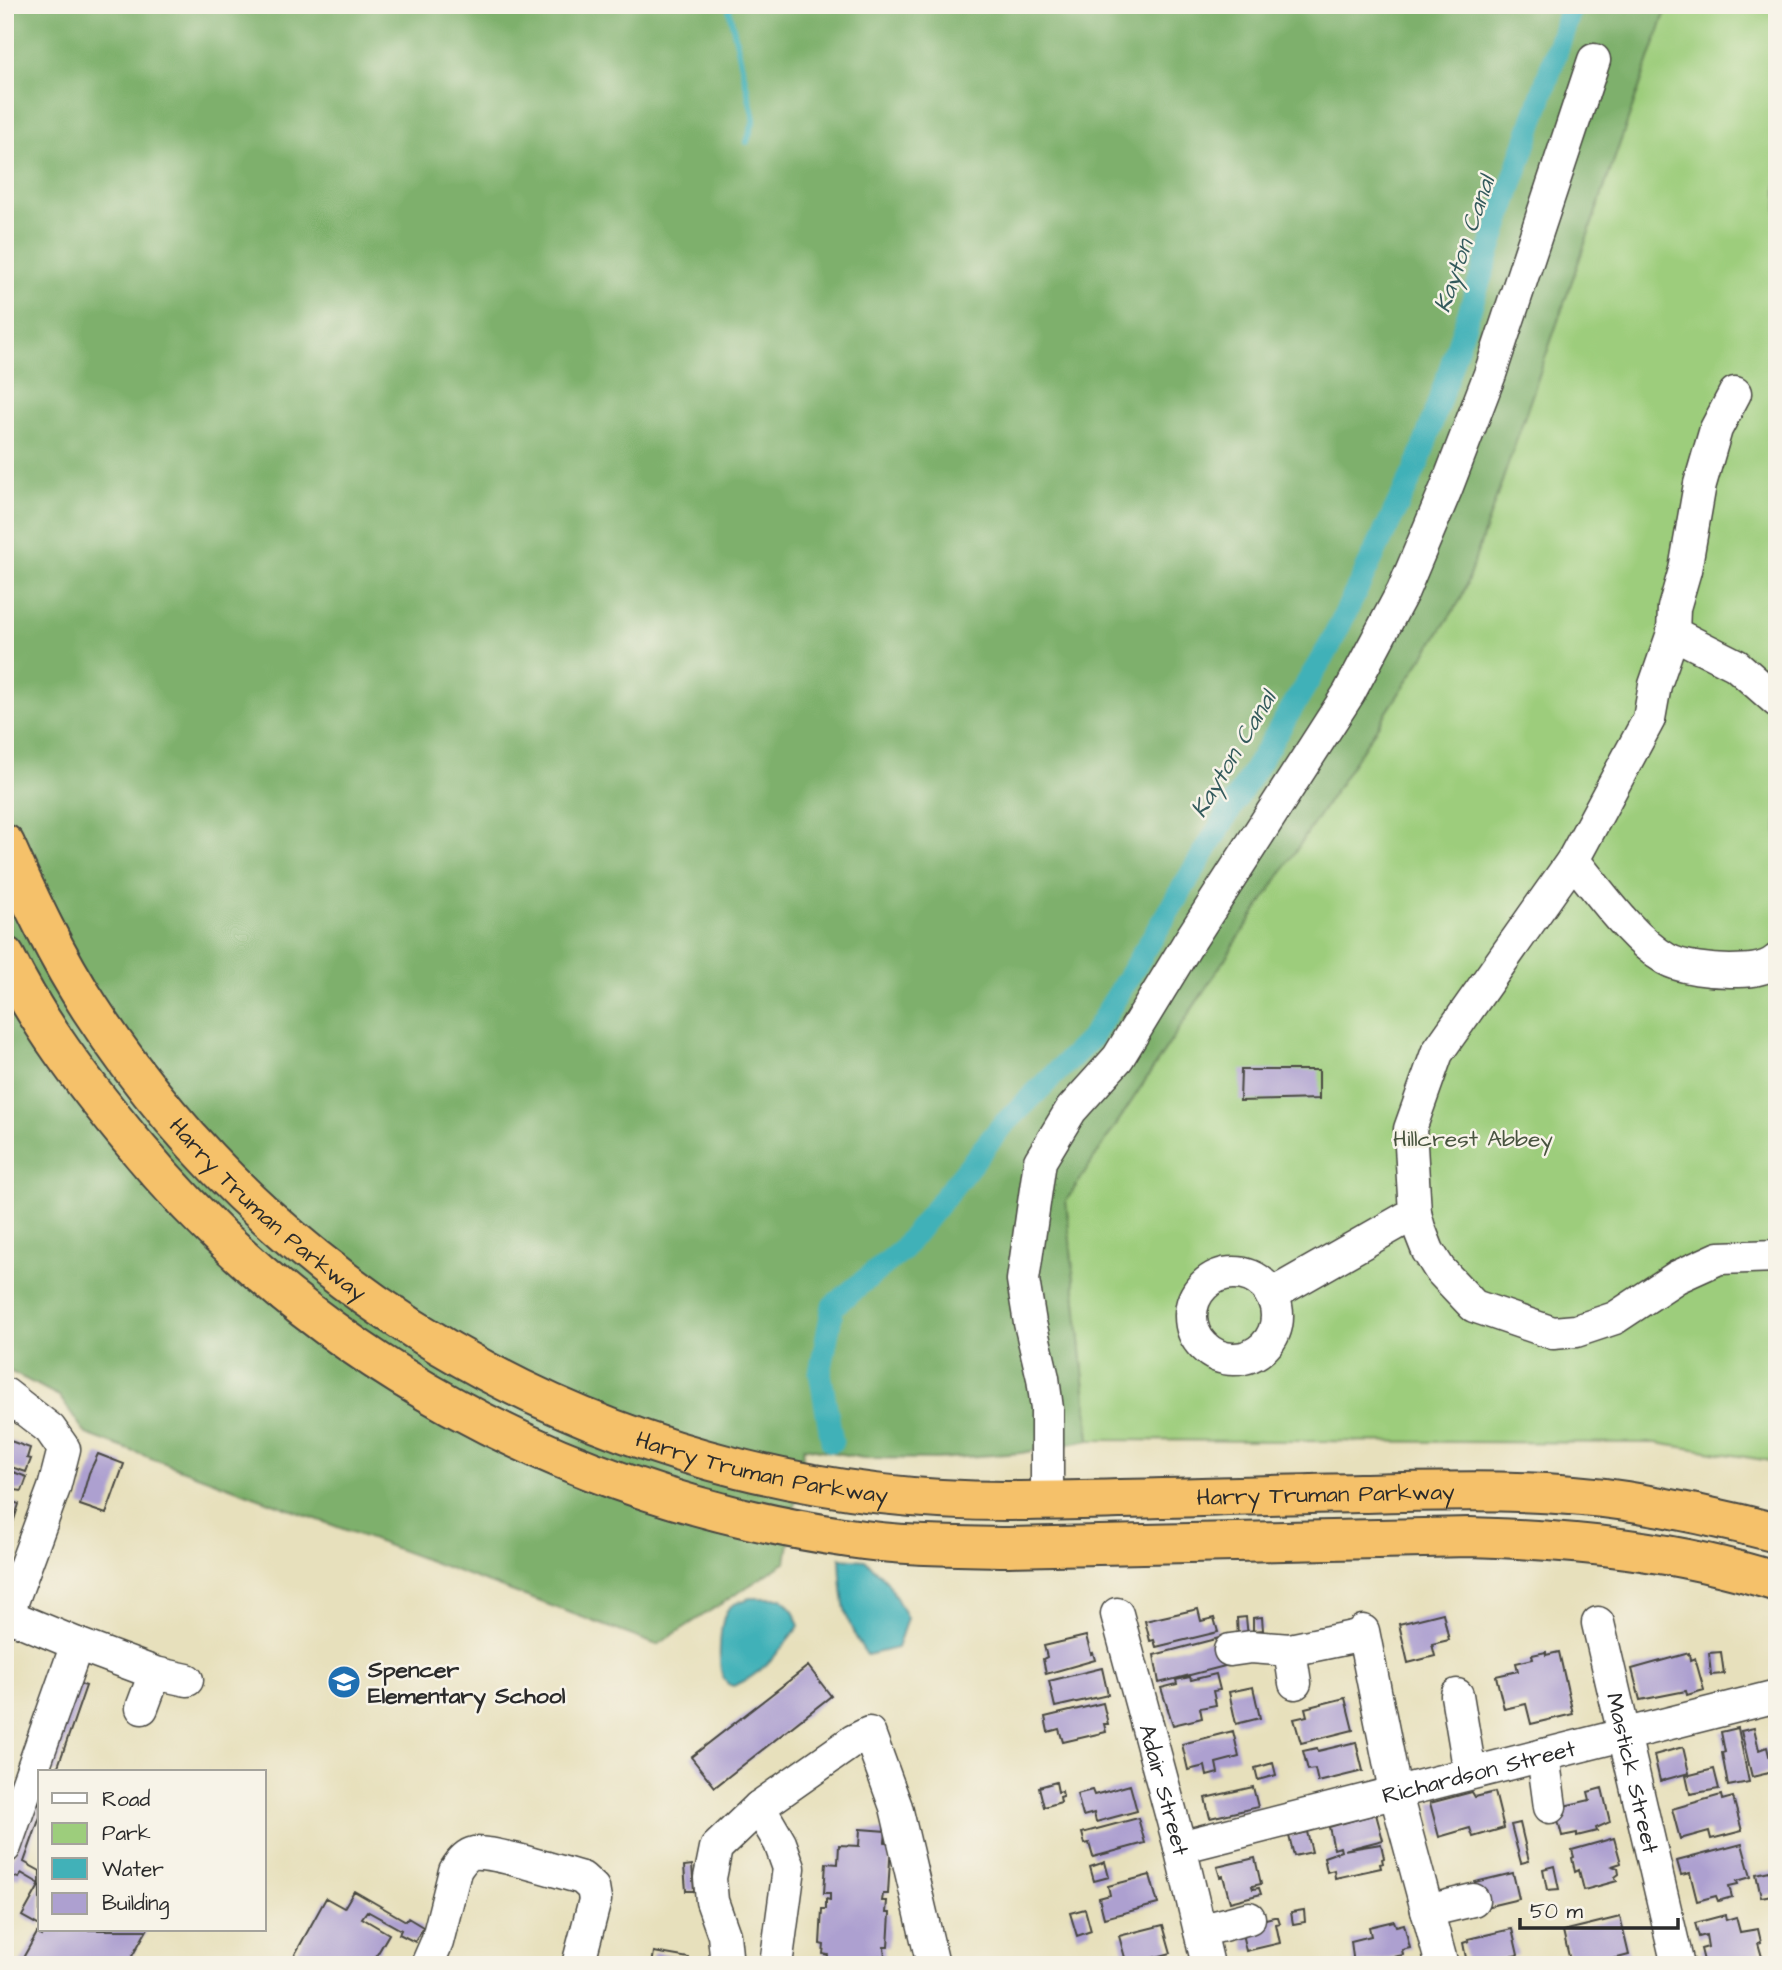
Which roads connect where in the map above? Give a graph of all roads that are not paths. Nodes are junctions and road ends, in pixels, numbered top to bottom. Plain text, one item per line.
1 (1594, 60) dead end
2 (1735, 393) dead end
3 (1673, 633) junction
4 (1777, 701) edge
5 (5, 844) edge
6 (1573, 860) junction
7 (5, 956) edge
8 (1777, 960) edge
9 (1415, 1213) junction
10 (1777, 1256) edge
11 (1271, 1295) dead end
12 (5, 1394) edge
13 (1047, 1500) junction
14 (1777, 1533) edge
15 (1777, 1582) edge
16 (1117, 1614) dead end
17 (6, 1618) edge
18 (1598, 1623) dead end
19 (77, 1644) junction
20 (1230, 1650) dead end
21 (1290, 1650) junction
22 (155, 1673) junction
23 (187, 1680) dead end
24 (1295, 1683) dead end
25 (1457, 1695) dead end
26 (1777, 1696) edge
27 (142, 1707) dead end
28 (1623, 1735) junction
29 (1543, 1755) junction
30 (1470, 1773) junction
31 (1395, 1791) junction
32 (759, 1807) junction
33 (1550, 1807) dead end
34 (5, 1847) edge
35 (1180, 1847) junction
36 (1473, 1900) dead end
37 (1427, 1910) junction
38 (1249, 1918) dead end
39 (1200, 1931) junction
40 (427, 1965) edge
41 (578, 1965) edge
42 (727, 1965) edge
43 (776, 1965) edge
44 (933, 1965) edge
45 (1208, 1965) edge
46 (1442, 1965) edge
47 (1678, 1965) edge

1 - 13 street
2 - 3 street
3 - 4 street
3 - 6 street
5 - 13 highway, Harry Truman Parkway
6 - 8 street
6 - 9 street
7 - 15 highway, Harry Truman Parkway
9 - 10 street
9 - 11 street
12 - 17 street
13 - 14 highway, Harry Truman Parkway
16 - 35 street, Adair Street
17 - 19 street
18 - 28 street, Mastick Street
19 - 22 street
19 - 34 street
20 - 21 street
21 - 24 street
21 - 31 street
22 - 23 street
22 - 27 street
25 - 30 street
26 - 28 street, Richardson Street
28 - 29 street, Richardson Street
28 - 47 street, Mastick Street
29 - 30 street, Richardson Street
29 - 33 street
30 - 31 street, Richardson Street
31 - 35 street, Richardson Street
31 - 37 street
32 - 42 street
32 - 43 street
32 - 44 street
35 - 39 street, Adair Street
36 - 37 street
37 - 46 street
38 - 39 street
39 - 45 street, Adair Street
40 - 41 street

